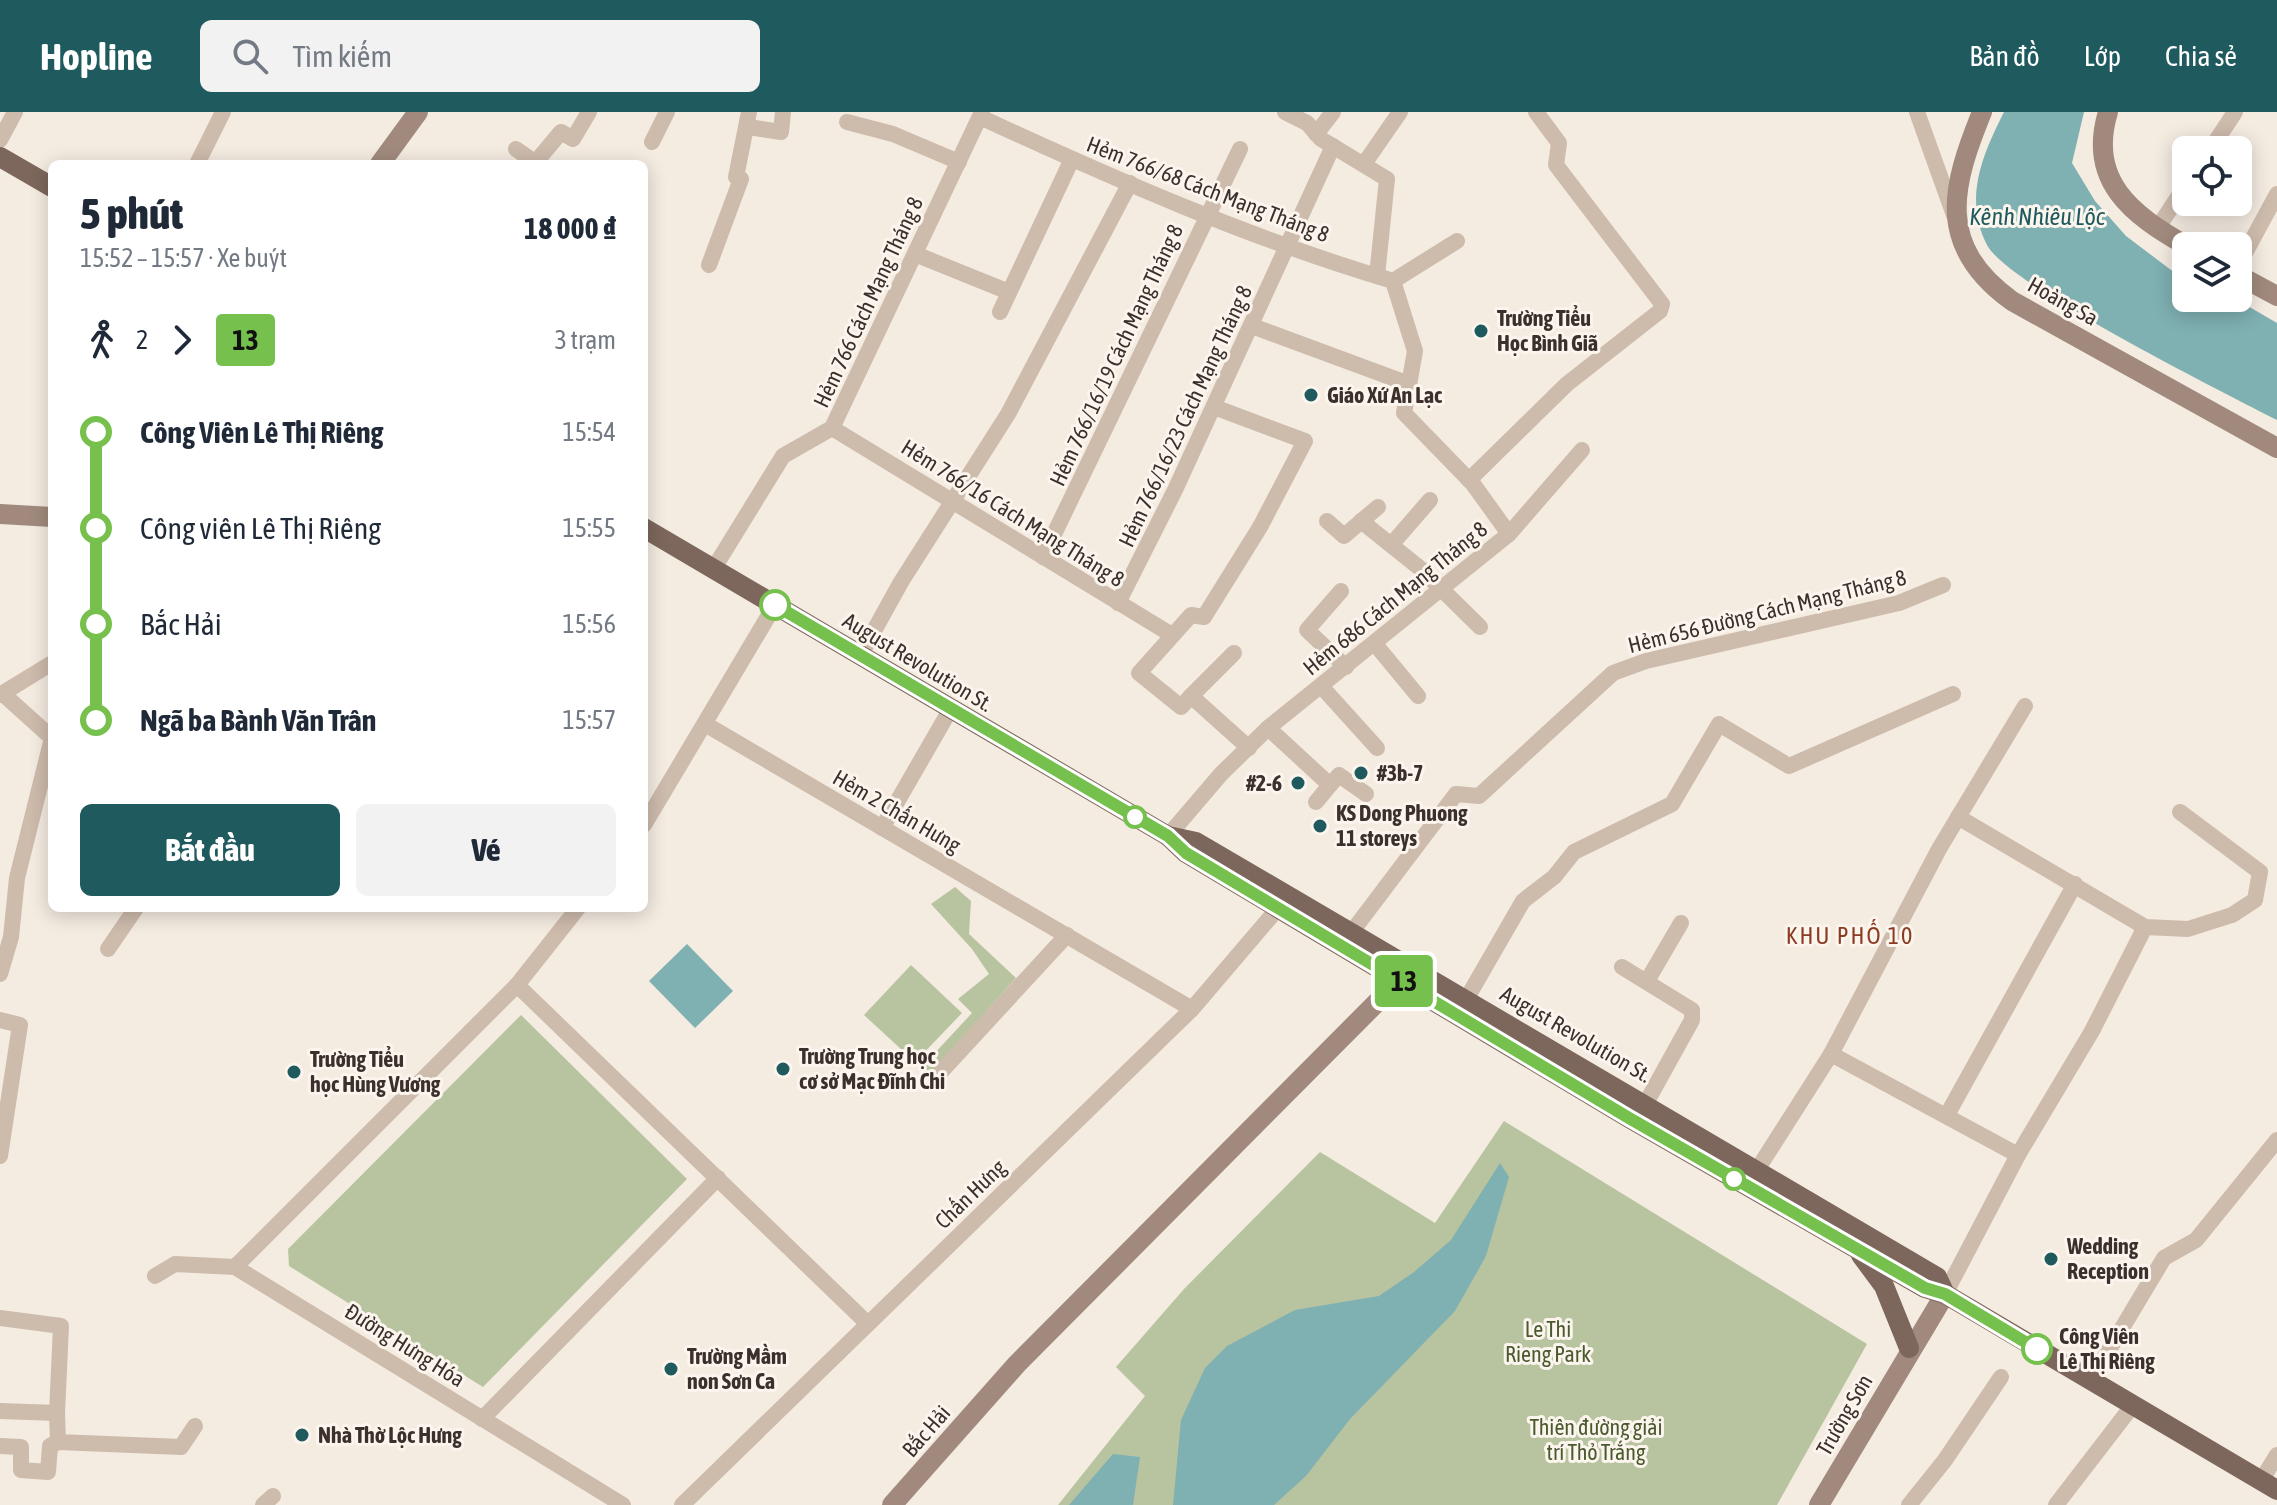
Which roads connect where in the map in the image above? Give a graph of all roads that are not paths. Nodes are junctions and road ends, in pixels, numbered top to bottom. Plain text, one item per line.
1 (15, 112) edge
2 (223, 112) edge
3 (418, 112) edge
4 (589, 112) edge
5 (667, 112) edge
6 (783, 112) edge
7 (1285, 112) edge
8 (1333, 112) edge
9 (1400, 112) edge
10 (1536, 112) edge
11 (1917, 112) edge
12 (1982, 112) edge
13 (2108, 112) edge
14 (2235, 112) edge
15 (981, 114) edge
16 (748, 120) edge
17 (847, 122) dead end
18 (1316, 134) junction
19 (2219, 136) edge
20 (0, 140) edge
21 (652, 142) dead end
22 (1333, 146) junction
23 (516, 149) dead end
24 (1240, 149) dead end
25 (0, 157) edge
26 (1072, 159) junction
27 (199, 160) edge
28 (383, 160) edge
29 (531, 160) edge
30 (539, 160) edge
31 (959, 162) junction
32 (1364, 164) junction
33 (1130, 183) junction
34 (48, 185) edge
35 (2277, 194) edge
36 (2172, 206) edge
37 (1207, 214) junction
38 (1956, 220) junction
39 (2157, 229) junction
40 (2172, 238) edge
41 (2252, 240) edge
42 (1457, 241) dead end
43 (1288, 246) junction
44 (915, 254) junction
45 (709, 265) dead end
46 (1385, 278) junction
47 (2252, 283) edge
48 (1009, 292) junction
49 (2277, 296) edge
50 (1000, 312) dead end
51 (1252, 326) junction
52 (1409, 384) junction
53 (1214, 407) junction
54 (832, 428) junction
55 (2277, 448) edge
56 (1582, 450) dead end
57 (1469, 480) junction
58 (1430, 500) dead end
59 (953, 502) junction
60 (1378, 507) dead end
61 (0, 514) edge
62 (48, 517) edge
63 (1327, 521) dead end
64 (1361, 521) junction
65 (1509, 534) junction
66 (654, 539) edge
67 (1391, 545) junction
68 (1043, 557) junction
69 (714, 568) junction
70 (1943, 585) dead end
71 (1442, 590) junction
72 (1341, 591) dead end
73 (1118, 603) junction
74 (775, 605) junction
75 (1480, 627) dead end
76 (1172, 635) junction
77 (1375, 644) junction
78 (1234, 653) dead end
79 (860, 656) junction
80 (48, 665) edge
81 (1346, 667) junction
82 (1321, 686) junction
83 (1, 694) edge
84 (1953, 694) dead end
85 (1191, 696) junction
86 (1418, 696) dead end
87 (2025, 706) dead end
88 (950, 710) junction
89 (705, 724) junction
90 (1268, 728) junction
91 (48, 735) edge
92 (1249, 748) junction
93 (1377, 748) dead end
94 (48, 754) edge
95 (1330, 785) junction
96 (1366, 794) dead end
97 (1316, 802) dead end
98 (2180, 812) dead end
99 (1958, 817) junction
100 (648, 818) edge
101 (882, 828) junction
102 (1168, 836) junction
103 (2075, 884) junction
104 (1279, 907) junction
105 (133, 912) edge
106 (575, 912) edge
107 (1681, 923) dead end
108 (2145, 927) junction
109 (1351, 933) junction
110 (1067, 935) junction
111 (108, 949) dead end
112 (1622, 967) dead end
113 (0, 974) edge
114 (1400, 979) junction
115 (1647, 981) junction
116 (517, 985) junction
117 (1467, 998) junction
118 (1192, 1009) junction
119 (0, 1020) edge
120 (1831, 1054) junction
121 (937, 1076) dead end
122 (1646, 1103) junction
123 (1947, 1115) junction
124 (2277, 1140) edge
125 (2018, 1155) junction
126 (0, 1156) edge
127 (1757, 1170) junction
128 (718, 1178) junction
129 (1857, 1248) junction
130 (235, 1267) junction
131 (155, 1276) dead end
132 (1945, 1294) junction
133 (0, 1318) edge
134 (868, 1324) junction
135 (1909, 1348) junction
136 (2001, 1377) dead end
137 (2091, 1380) junction
138 (2133, 1405) junction
139 (0, 1411) edge
140 (57, 1413) junction
141 (482, 1419) junction
142 (195, 1426) dead end
143 (58, 1442) junction
144 (0, 1446) edge
145 (2277, 1455) edge
146 (2269, 1486) edge
147 (623, 1505) edge
148 (682, 1505) edge
149 (892, 1505) edge
150 (1819, 1505) edge
151 (1909, 1505) edge
152 (2056, 1505) edge

1 - 20 street
2 - 27 street
3 - 28 street
4 - 30 street
5 - 21 street
6 - 16 street
7 - 18 street
8 - 18 street
9 - 32 street
10 - 57 street
11 - 38 street
12 - 38 street, Hoàng Sa
13 - 39 street
14 - 19 street
15 - 26 street, Hẻm 766/68 Cách Mạng Tháng 8
15 - 31 street, Hẻm 766 Cách Mạng Tháng 8
16 - 45 street
17 - 31 street
18 - 22 street
22 - 32 street
22 - 43 street, Hẻm 766/16/23 Cách Mạng Tháng 8
23 - 29 street
24 - 37 street, Hẻm 766/16/19 Cách Mạng Tháng 8
25 - 34 main road
26 - 33 street, Hẻm 766/68 Cách Mạng Tháng 8
26 - 48 street
31 - 44 street, Hẻm 766 Cách Mạng Tháng 8
32 - 46 street, Hẻm 686 Cách Mạng Tháng 8
33 - 37 street, Hẻm 766/68 Cách Mạng Tháng 8
33 - 59 street
35 - 41 street
36 - 39 street
37 - 43 street, Hẻm 766/68 Cách Mạng Tháng 8
37 - 68 street, Hẻm 766/16/19 Cách Mạng Tháng 8
38 - 55 street, Hoàng Sa
39 - 40 street
42 - 46 street
43 - 46 street, Hẻm 766/68 Cách Mạng Tháng 8
43 - 51 street, Hẻm 766/16/23 Cách Mạng Tháng 8
44 - 48 street
44 - 54 street, Hẻm 766 Cách Mạng Tháng 8
46 - 52 street, Hẻm 686 Cách Mạng Tháng 8
47 - 49 street
48 - 50 street
51 - 52 street
51 - 53 street, Hẻm 766/16/23 Cách Mạng Tháng 8
52 - 57 street, Hẻm 686 Cách Mạng Tháng 8
53 - 73 street, Hẻm 766/16/23 Cách Mạng Tháng 8
53 - 76 street
54 - 59 street, Hẻm 766/16 Cách Mạng Tháng 8
54 - 69 street, Hẻm 766 Cách Mạng Tháng 8
56 - 65 street
57 - 65 street, Hẻm 686 Cách Mạng Tháng 8
58 - 67 street
59 - 68 street, Hẻm 766/16 Cách Mạng Tháng 8
59 - 79 street
60 - 64 street
61 - 62 street
63 - 64 street
64 - 67 street
65 - 71 street, Hẻm 686 Cách Mạng Tháng 8
66 - 69 main road, August Revolution St.
67 - 71 street
68 - 73 street, Hẻm 766/16 Cách Mạng Tháng 8
69 - 74 main road, August Revolution St.
70 - 109 street, Hẻm 656 Đường Cách Mạng Tháng 8
71 - 75 street
71 - 77 street, Hẻm 686 Cách Mạng Tháng 8
72 - 81 street
73 - 76 street, Hẻm 766/16 Cách Mạng Tháng 8
74 - 79 main road, August Revolution St.
74 - 89 street
76 - 85 street
77 - 81 street, Hẻm 686 Cách Mạng Tháng 8
77 - 86 street
78 - 85 street
79 - 88 main road, August Revolution St.
80 - 83 street
81 - 82 street, Hẻm 686 Cách Mạng Tháng 8
82 - 90 street, Hẻm 686 Cách Mạng Tháng 8
82 - 93 street
83 - 91 street
84 - 117 street
85 - 92 street
87 - 99 street
88 - 101 street
88 - 102 main road, August Revolution St.
89 - 100 street
89 - 101 street, Hẻm 2 Chấn Hưng
90 - 92 street, Hẻm 686 Cách Mạng Tháng 8
90 - 95 street
92 - 102 street, Hẻm 686 Cách Mạng Tháng 8
94 - 113 street
95 - 96 street
95 - 97 street
98 - 108 street
99 - 103 street
99 - 120 street
101 - 110 street, Hẻm 2 Chấn Hưng
102 - 104 main road, August Revolution St.
102 - 109 main road, August Revolution St.
103 - 108 street
103 - 123 street
104 - 114 main road, August Revolution St.
104 - 118 street, Chấn Hưng
105 - 111 street
106 - 116 street
107 - 115 street
108 - 125 street
109 - 117 main road, August Revolution St.
110 - 118 street, Hẻm 2 Chấn Hưng
110 - 121 street
112 - 115 street
114 - 129 main road, August Revolution St.
114 - 149 street, Bắc Hải
115 - 122 street
116 - 128 street
116 - 130 street
117 - 122 main road, August Revolution St.
118 - 134 street, Chấn Hưng
119 - 126 street
120 - 123 street
120 - 127 street
122 - 127 main road, August Revolution St.
123 - 125 street
124 - 137 street
125 - 132 street
127 - 132 main road, August Revolution St.
128 - 134 street
128 - 141 street
129 - 132 main road, August Revolution St.
129 - 135 main road
130 - 131 street, Đường Hưng Hóa
130 - 141 street, Đường Hưng Hóa
132 - 135 street, Trường Sơn
132 - 137 main road, August Revolution St.
133 - 140 street
134 - 148 street, Chấn Hưng
135 - 150 street, Trường Sơn
136 - 151 street
137 - 138 main road, August Revolution St.
138 - 146 main road, August Revolution St.
138 - 152 street
139 - 140 street
140 - 143 street
141 - 147 street, Đường Hưng Hóa
142 - 143 street
143 - 144 street
145 - 146 street

